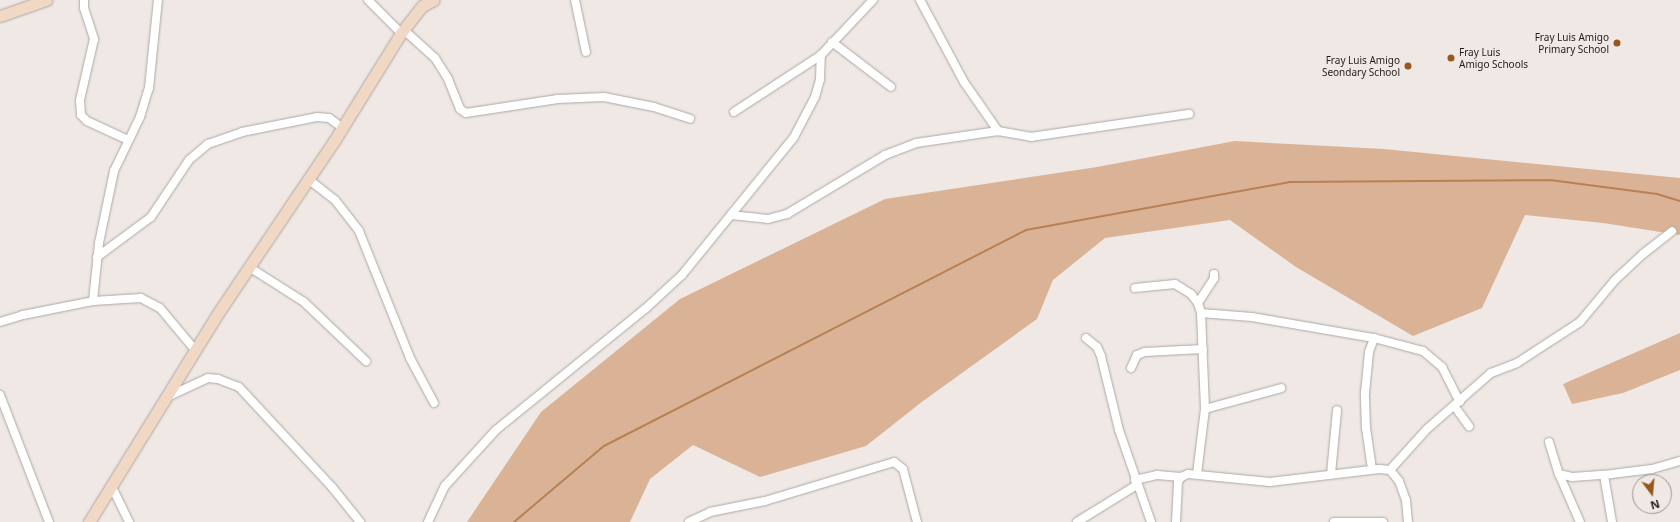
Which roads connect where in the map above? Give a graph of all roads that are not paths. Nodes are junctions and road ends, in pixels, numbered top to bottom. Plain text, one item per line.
1 (46, 0) edge
2 (84, 0) edge
3 (158, 0) edge
4 (368, 0) edge
5 (434, 0) edge
6 (575, 0) edge
7 (873, 0) edge
8 (920, 0) edge
9 (0, 16) edge
10 (403, 32) junction
11 (832, 42) junction
12 (586, 52) dead end
13 (821, 55) junction
14 (891, 87) dead end
15 (734, 112) dead end
16 (1188, 114) dead end
17 (690, 119) dead end
18 (343, 128) junction
19 (998, 131) junction
20 (128, 140) junction
21 (308, 179) junction
22 (731, 215) junction
23 (1672, 231) dead end
24 (97, 257) junction
25 (249, 267) junction
26 (1214, 274) dead end
27 (1135, 288) dead end
28 (93, 301) junction
29 (1198, 302) junction
30 (1202, 313) junction
31 (0, 322) edge
32 (1086, 338) dead end
33 (1374, 338) junction
34 (1203, 349) junction
35 (196, 351) junction
36 (366, 361) dead end
37 (1131, 368) dead end
38 (1281, 388) dead end
39 (0, 395) edge
40 (167, 397) junction
41 (434, 403) dead end
42 (1457, 404) junction
43 (1205, 409) junction
44 (1337, 410) dead end
45 (1469, 426) dead end
46 (1549, 442) dead end
47 (1680, 461) edge
48 (1372, 469) junction
49 (1390, 470) junction
50 (1197, 474) junction
51 (1331, 474) junction
52 (1559, 474) junction
53 (1604, 474) junction
54 (1180, 477) junction
55 (1136, 482) junction
56 (112, 486) junction
57 (49, 522) edge
58 (89, 522) edge
59 (129, 522) edge
60 (360, 522) edge
61 (428, 522) edge
62 (689, 522) edge
63 (917, 522) edge
64 (1077, 522) edge
65 (1151, 522) edge
66 (1176, 522) edge
67 (1334, 522) edge
68 (1383, 522) edge
69 (1408, 522) edge
70 (1580, 522) edge
71 (1612, 522) edge

1 - 9 street
2 - 20 street
3 - 20 street
4 - 10 street
5 - 10 street
6 - 12 street
7 - 11 street
8 - 19 street
10 - 17 street
10 - 18 street
11 - 13 street
11 - 14 street
13 - 15 street
13 - 22 street
16 - 19 street
18 - 21 street
18 - 24 street
19 - 22 street
20 - 24 street
21 - 25 street
21 - 41 street
22 - 61 street
23 - 42 street
24 - 28 street
25 - 35 street
25 - 36 street
26 - 29 street
27 - 29 street
28 - 31 street
28 - 35 street
29 - 30 street
30 - 33 street
30 - 34 street
32 - 55 street
33 - 42 street
33 - 48 street
34 - 37 street
34 - 43 street
35 - 40 street
38 - 43 street
39 - 57 street
40 - 56 street
40 - 60 street
42 - 45 street
42 - 49 street
43 - 50 street
44 - 51 street
46 - 52 street
47 - 53 street
48 - 49 street
48 - 51 street
49 - 69 street
50 - 51 street
50 - 54 street
52 - 53 street
52 - 70 street
53 - 71 street
54 - 55 street
54 - 66 street
55 - 64 street
55 - 65 street
56 - 58 street
56 - 59 street
62 - 63 street
67 - 68 street

